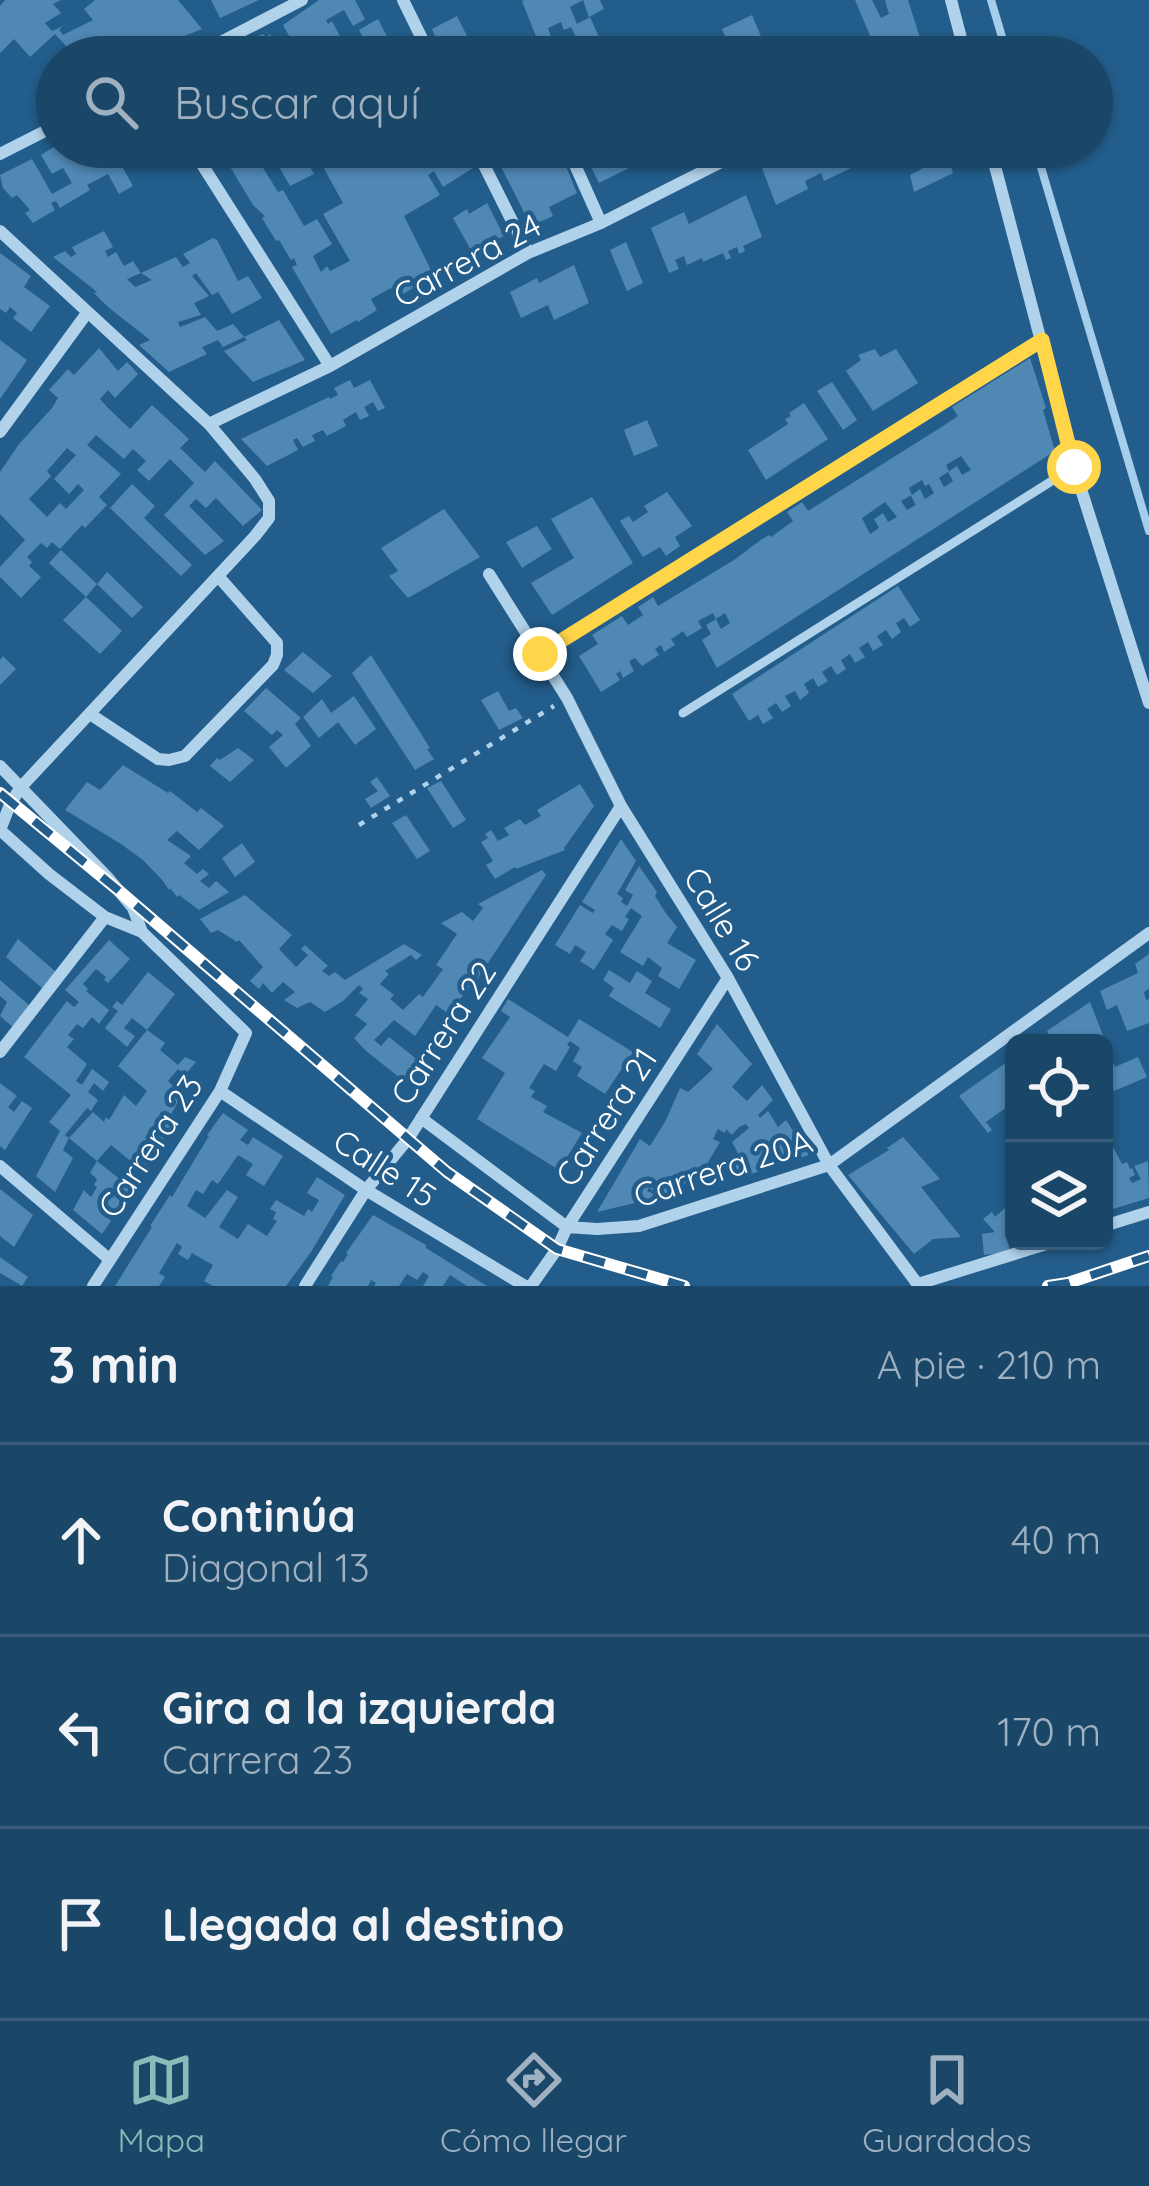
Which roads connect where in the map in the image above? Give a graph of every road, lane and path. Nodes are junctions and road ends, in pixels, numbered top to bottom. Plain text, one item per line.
1 (302, 0) edge
2 (403, 0) edge
3 (951, 0) edge
4 (233, 36) edge
5 (421, 36) edge
6 (961, 36) edge
7 (36, 136) edge
8 (0, 154) edge
9 (204, 168) edge
10 (486, 168) edge
11 (577, 168) edge
12 (711, 168) edge
13 (996, 168) edge
14 (602, 223) junction
15 (0, 232) edge
16 (528, 253) junction
17 (87, 313) junction
18 (1042, 340) junction
19 (330, 366) junction
20 (209, 424) junction
21 (0, 431) edge
22 (1074, 467) junction
23 (489, 574) dead end
24 (218, 576) junction
25 (540, 654) junction
26 (567, 698) junction
27 (1149, 703) edge
28 (683, 713) dead end
29 (90, 714) junction
30 (0, 766) edge
31 (22, 786) junction
32 (621, 806) junction
33 (359, 825) dead end
34 (0, 830) edge
35 (105, 917) junction
36 (142, 932) junction
37 (1149, 933) edge
38 (728, 978) junction
39 (0, 1052) edge
40 (220, 1090) junction
41 (421, 1118) junction
42 (829, 1165) junction
43 (0, 1166) edge
44 (366, 1190) junction
45 (1149, 1212) edge
46 (1113, 1223) edge
47 (567, 1227) junction
48 (1028, 1250) edge
49 (110, 1259) junction
50 (919, 1285) edge
51 (93, 1286) edge
52 (305, 1286) edge
53 (528, 1286) edge

1 - 4 street
2 - 5 street
3 - 6 street
7 - 8 street
9 - 19 street
10 - 16 street
11 - 14 street
12 - 14 street, Carrera 24
13 - 18 street
14 - 16 street, Carrera 24
15 - 17 street
16 - 19 street, Carrera 24
17 - 20 street
17 - 21 street
18 - 22 street
18 - 25 street
19 - 20 street, Carrera 24
20 - 24 street
22 - 27 street
22 - 28 lane
23 - 25 street, Calle 16
24 - 29 street
24 - 29 street
25 - 26 street, Calle 16
26 - 32 street, Calle 16
26 - 33 path
29 - 31 street
30 - 31 street
31 - 34 street
31 - 36 street
32 - 38 street, Calle 16
32 - 41 street, Carrera 22
34 - 35 street
35 - 36 street
35 - 39 street
36 - 40 street, Carrera 23
37 - 42 street, Carrera 20A
38 - 42 street, Calle 16
38 - 47 street, Carrera 21
40 - 44 street, Calle 15
40 - 49 street, Carrera 23
41 - 44 street, Carrera 22
41 - 47 street
42 - 47 street, Carrera 20A
42 - 50 street, Calle 16
43 - 49 street
44 - 52 street, Carrera 22
44 - 53 street, Calle 15
45 - 46 street
47 - 53 street, Carrera 21
48 - 50 street
49 - 51 street, Carrera 23

